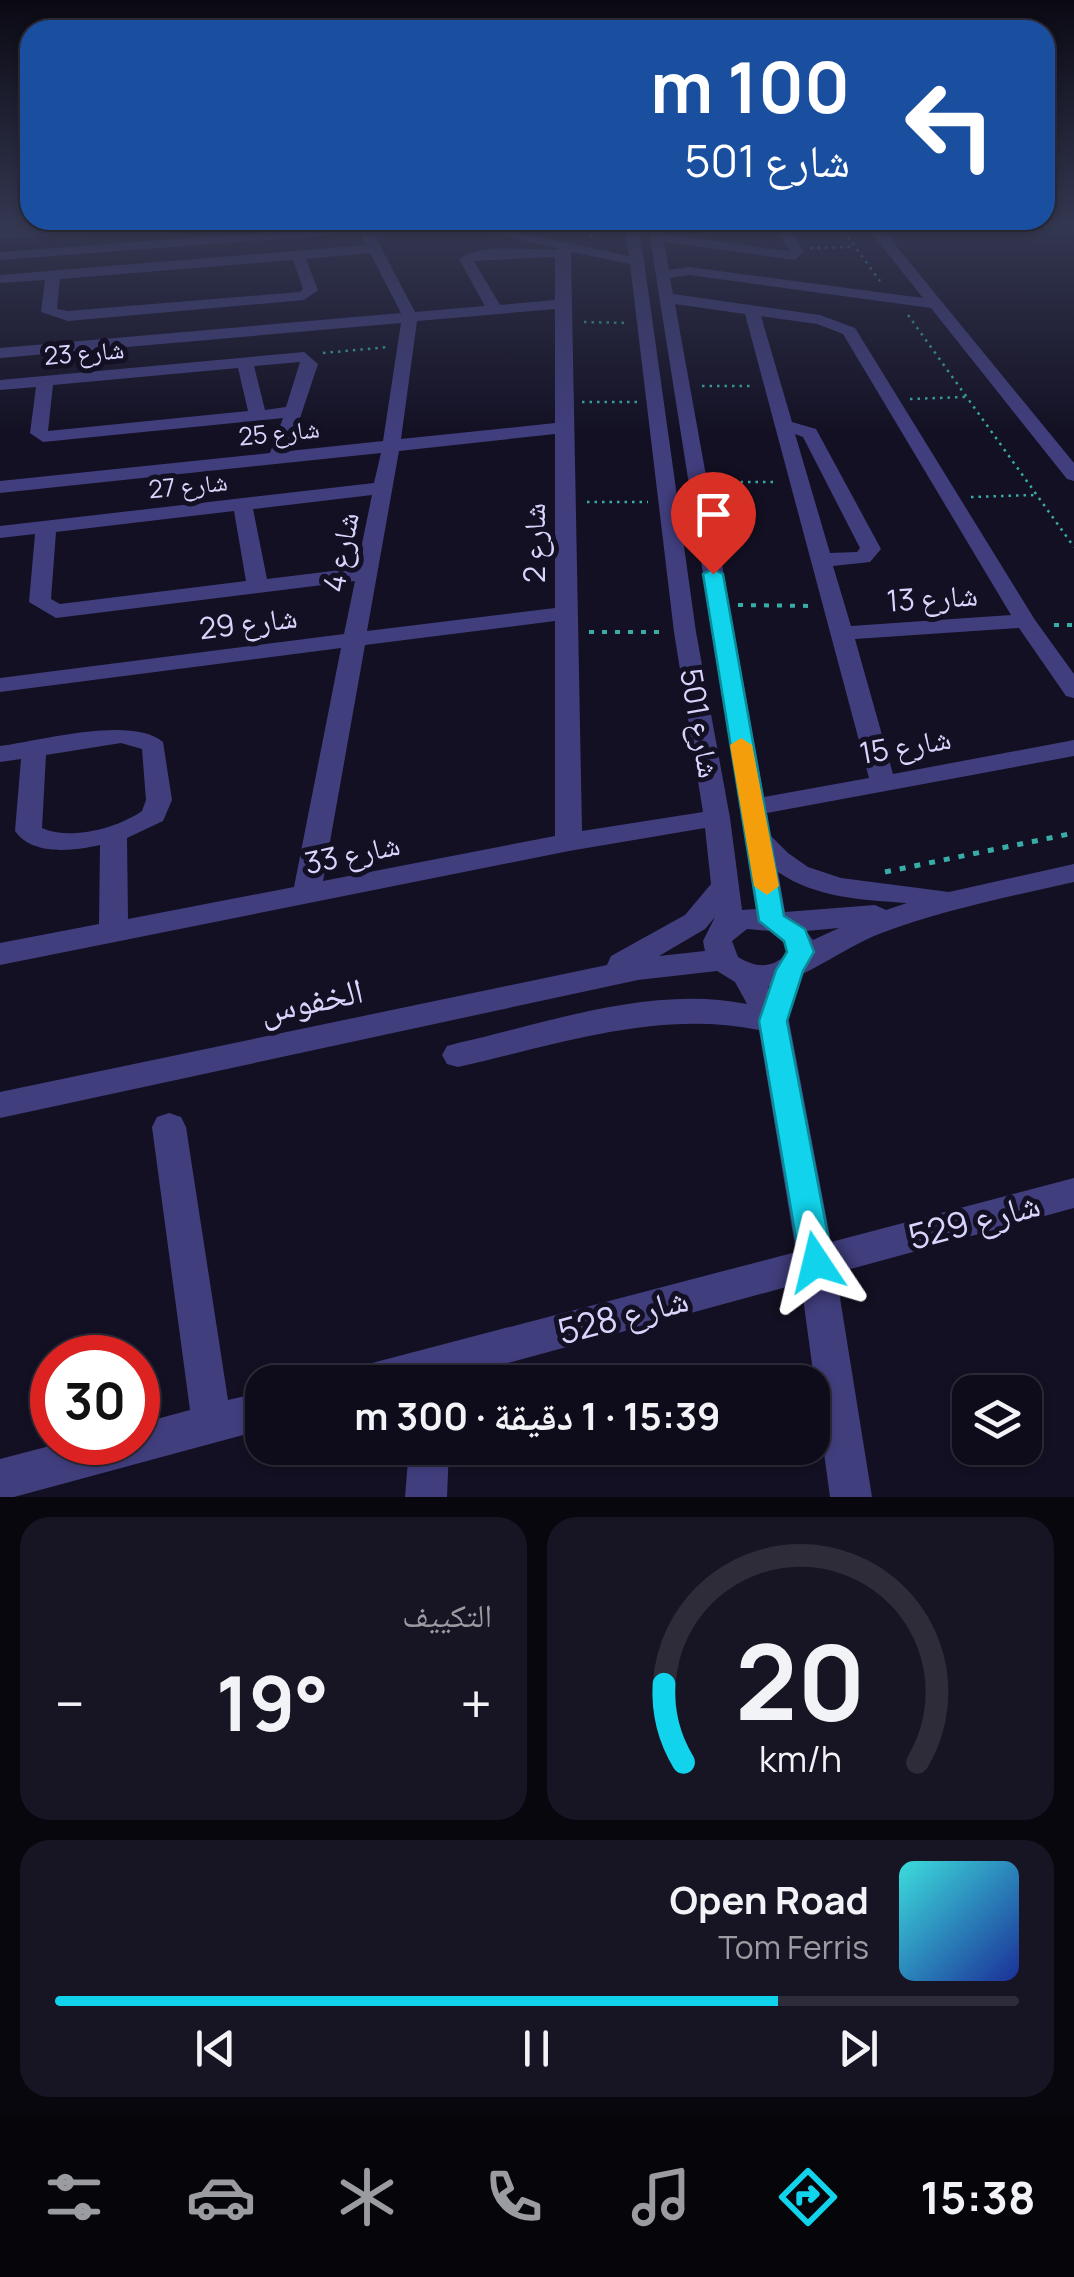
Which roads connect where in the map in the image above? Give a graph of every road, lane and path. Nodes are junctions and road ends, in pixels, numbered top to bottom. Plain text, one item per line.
1 (51, 295) edge
2 (305, 295) edge
3 (400, 295) edge
4 (486, 295) edge
5 (565, 295) edge
6 (646, 295) edge
7 (666, 295) edge
8 (860, 295) edge
9 (892, 295) edge
10 (931, 295) edge
11 (668, 298) junction
12 (910, 302) junction
13 (939, 307) junction
14 (495, 310) junction
15 (752, 310) junction
16 (563, 313) junction
17 (410, 317) junction
18 (644, 322) junction
19 (0, 354) edge
20 (307, 358) junction
21 (246, 362) junction
22 (45, 380) junction
23 (0, 385) edge
24 (682, 386) junction
25 (770, 386) junction
26 (967, 397) junction
27 (890, 399) junction
28 (562, 402) junction
29 (655, 402) junction
30 (293, 412) junction
31 (258, 416) junction
32 (784, 425) junction
33 (562, 428) junction
34 (392, 446) junction
35 (278, 457) junction
36 (1074, 475) edge
37 (698, 482) junction
38 (800, 482) junction
39 (0, 487) edge
40 (382, 488) junction
41 (1034, 495) junction
42 (951, 498) junction
43 (563, 502) junction
44 (668, 502) junction
45 (242, 504) junction
46 (46, 526) junction
47 (0, 532) edge
48 (1074, 547) edge
49 (824, 560) junction
50 (368, 573) junction
51 (258, 587) junction
52 (718, 605) junction
53 (834, 606) junction
54 (1025, 620) junction
55 (564, 622) junction
56 (686, 632) junction
57 (843, 633) junction
58 (353, 639) junction
59 (0, 685) edge
60 (1074, 691) edge
61 (34, 748) junction
62 (1073, 748) edge
63 (0, 754) edge
64 (884, 782) junction
65 (751, 808) junction
66 (718, 818) junction
67 (112, 833) junction
68 (1074, 833) edge
69 (759, 839) junction
70 (570, 842) junction
71 (1074, 873) edge
72 (878, 874) dead end
73 (727, 883) junction
74 (306, 896) junction
75 (953, 899) junction
76 (905, 911) junction
77 (775, 922) junction
78 (114, 932) junction
79 (729, 948) junction
80 (0, 954) edge
81 (794, 965) junction
82 (589, 979) junction
83 (773, 1021) junction
84 (458, 1055) dead end
85 (0, 1104) edge
86 (169, 1126) dead end
87 (1074, 1193) edge
88 (816, 1262) junction
89 (466, 1365) edge
90 (245, 1415) edge
91 (212, 1424) junction
92 (427, 1465) edge
93 (0, 1480) edge
94 (426, 1497) edge
95 (852, 1497) edge

1 - 2 street
3 - 17 street
4 - 14 street
5 - 16 street, شارع 2
6 - 18 street, شارع 501
7 - 11 street, شارع 501
8 - 12 street
9 - 13 street
10 - 13 street
11 - 15 street
11 - 24 street, شارع 501
12 - 13 street
12 - 26 path
13 - 36 street
14 - 16 street
14 - 17 street
15 - 25 street
15 - 27 street
16 - 18 path
16 - 28 street, شارع 2
17 - 19 street
17 - 20 path
17 - 34 street, شارع 4
18 - 29 street, شارع 501
20 - 21 street, شارع 23
20 - 30 street
21 - 22 street, شارع 23
21 - 31 street
22 - 23 street, شارع 23
22 - 31 street
24 - 25 path
24 - 37 street, شارع 501
25 - 32 street
26 - 27 path
26 - 41 path
27 - 42 street
28 - 29 path
28 - 33 street, شارع 2
29 - 44 street, شارع 501
30 - 31 street
30 - 35 street
32 - 38 street
32 - 49 street
33 - 34 street, شارع 25
33 - 43 street, شارع 2
34 - 35 street, شارع 25
34 - 40 street, شارع 4
35 - 39 street, شارع 25
37 - 38 path
37 - 52 street, شارع 501
38 - 49 street
40 - 45 street, شارع 27
40 - 50 street, شارع 4
41 - 42 path
41 - 48 path
42 - 54 street
43 - 44 path
43 - 55 street, شارع 2
44 - 56 street, شارع 501
45 - 46 street, شارع 27
45 - 51 street
46 - 47 street, شارع 27
46 - 51 street
49 - 53 street
50 - 51 street
50 - 58 street, شارع 4
52 - 53 path
52 - 65 street, شارع 501
53 - 57 street
54 - 57 street, شارع 13
54 - 60 street
55 - 56 path
55 - 58 street, شارع 29
55 - 70 street, شارع 2
56 - 66 street, شارع 501
57 - 64 street
58 - 59 street, شارع 29
58 - 74 street, شارع 4
61 - 63 street
61 - 67 street
61 - 67 street
62 - 64 street, شارع 15
64 - 65 street, شارع 15
65 - 69 street, شارع 501
66 - 70 street, شارع 33
66 - 73 street, شارع 501
67 - 78 street
68 - 72 path
69 - 75 street
69 - 77 street, شارع 501
70 - 74 street, شارع 33
71 - 75 street
73 - 79 street, شارع 501
73 - 82 street
74 - 78 street, شارع 33
75 - 76 street
76 - 77 street
76 - 81 street
77 - 79 street
77 - 81 street
78 - 80 street, شارع 33
79 - 81 street
79 - 82 street, الخفوس
79 - 83 street, شارع 501
81 - 83 street, شارع 501
82 - 85 street, الخفوس
83 - 84 street
83 - 88 street, شارع 501
86 - 91 street
87 - 88 street, شارع 529
88 - 89 street, شارع 528
88 - 95 street, شارع 501
90 - 91 street
91 - 93 street
92 - 94 street

